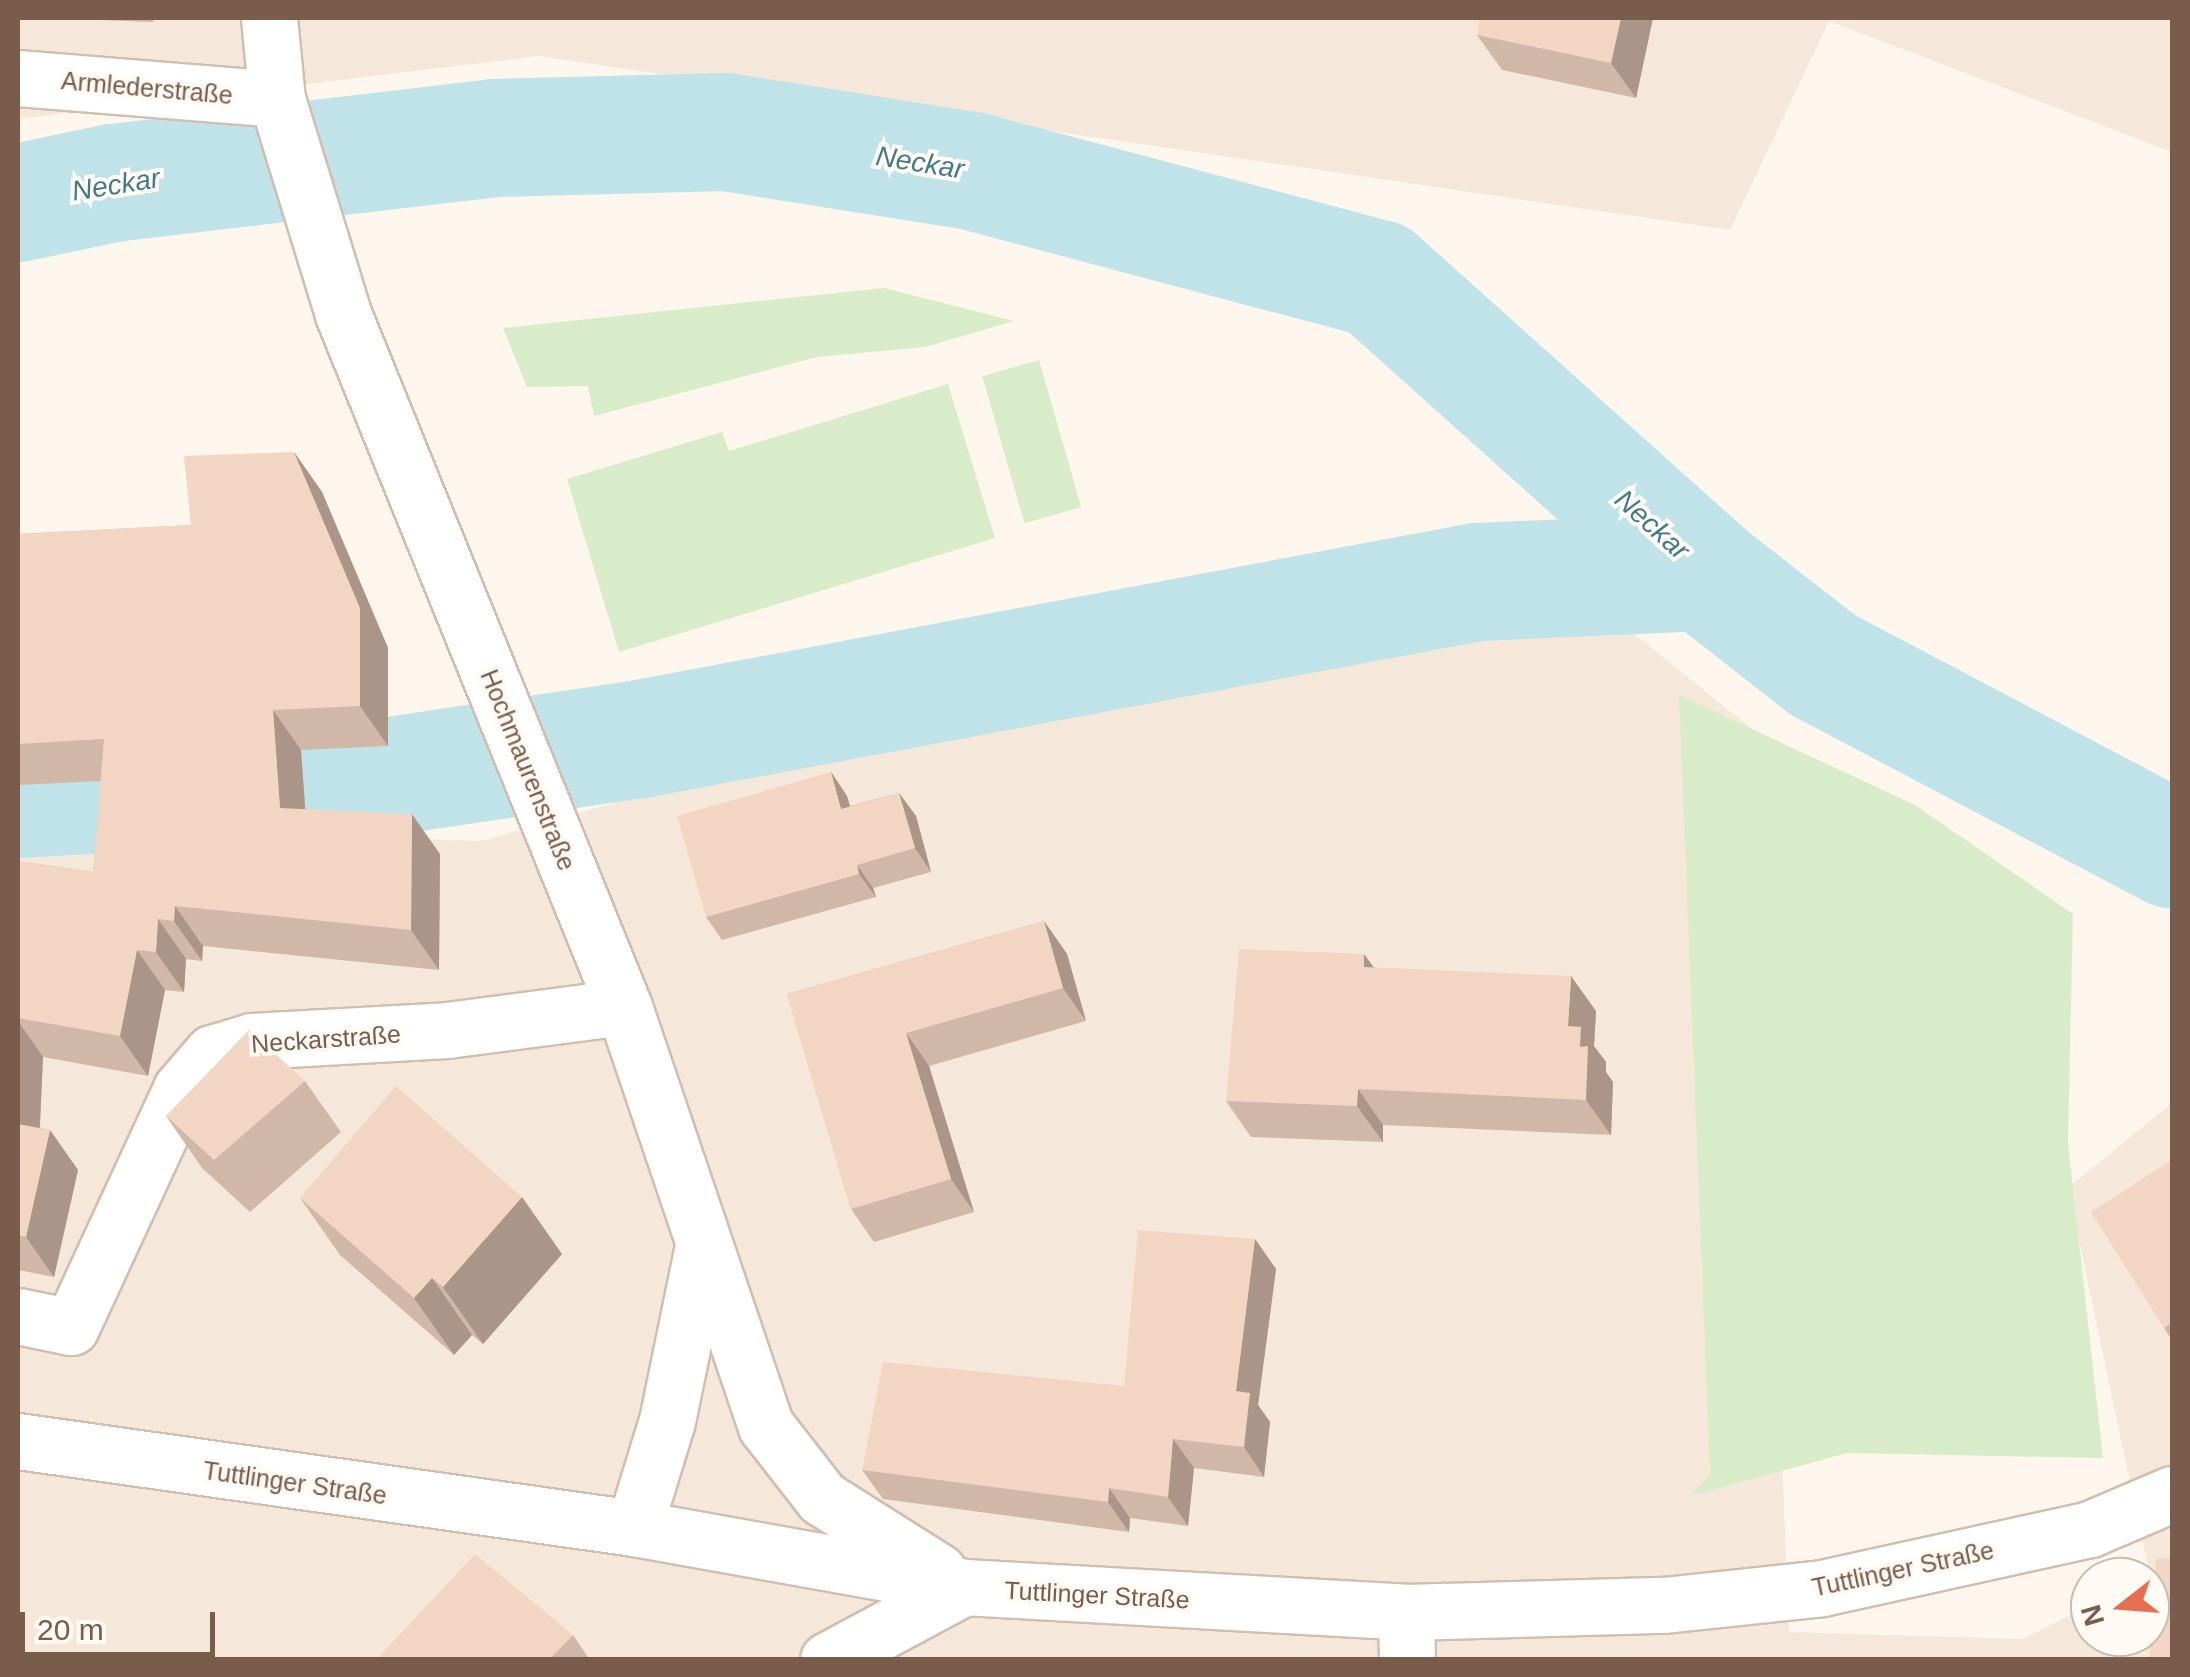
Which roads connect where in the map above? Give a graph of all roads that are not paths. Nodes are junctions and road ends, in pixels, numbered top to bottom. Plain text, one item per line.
1 (269, 18) edge
2 (18, 78) edge
3 (277, 99) junction
4 (624, 1007) junction
5 (704, 1242) junction
6 (18, 1316) edge
7 (18, 1442) edge
8 (2172, 1494) edge
9 (634, 1528) junction
10 (964, 1587) junction
11 (1407, 1636) edge
12 (828, 1660) edge

1 - 3 street, Hochmaurenstraße
2 - 3 street, Armlederstraße
3 - 4 street, Hochmaurenstraße
4 - 5 street, Hochmaurenstraße
4 - 6 street, Neckarstraße
5 - 9 street
5 - 10 street, Hochmaurenstraße
7 - 9 street, Tuttlinger Straße
8 - 11 street, Tuttlinger Straße
9 - 10 street, Tuttlinger Straße
10 - 11 street, Tuttlinger Straße
10 - 12 street

